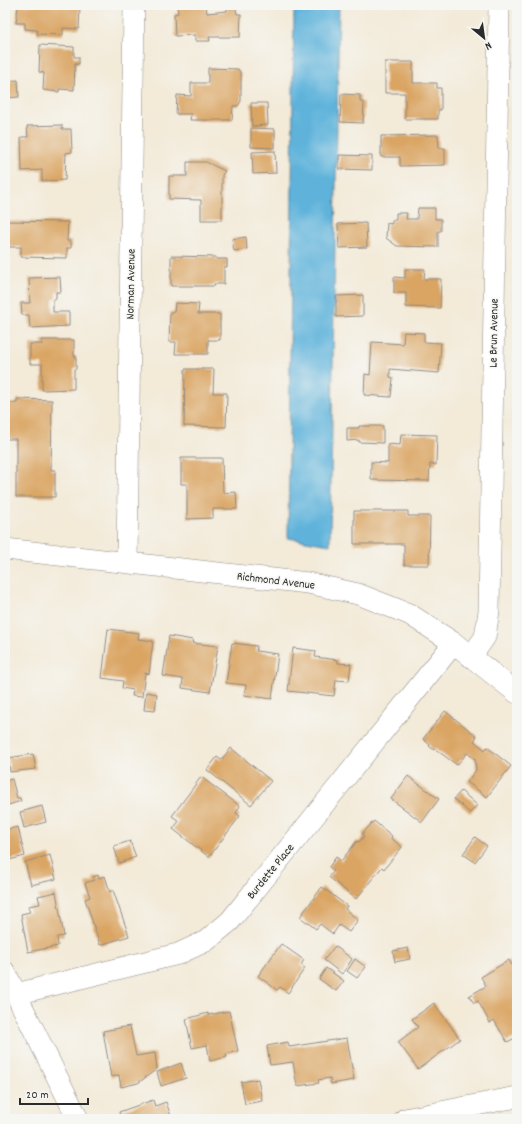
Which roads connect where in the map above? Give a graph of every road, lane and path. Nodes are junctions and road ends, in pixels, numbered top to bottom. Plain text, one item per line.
1 (134, 5) edge
2 (499, 5) edge
3 (5, 549) edge
4 (127, 562) junction
5 (454, 643) junction
6 (471, 657) junction
7 (517, 693) edge
8 (9, 984) edge
9 (517, 1097) edge
10 (78, 1119) edge
11 (404, 1119) edge

1 - 4 street, Norman Avenue
2 - 6 street, Le Brun Avenue
3 - 4 street, Richmond Avenue
4 - 5 street, Richmond Avenue
5 - 6 street, Richmond Avenue
5 - 8 street, Burdette Place
6 - 7 street, Richmond Avenue
8 - 10 street
9 - 11 street

